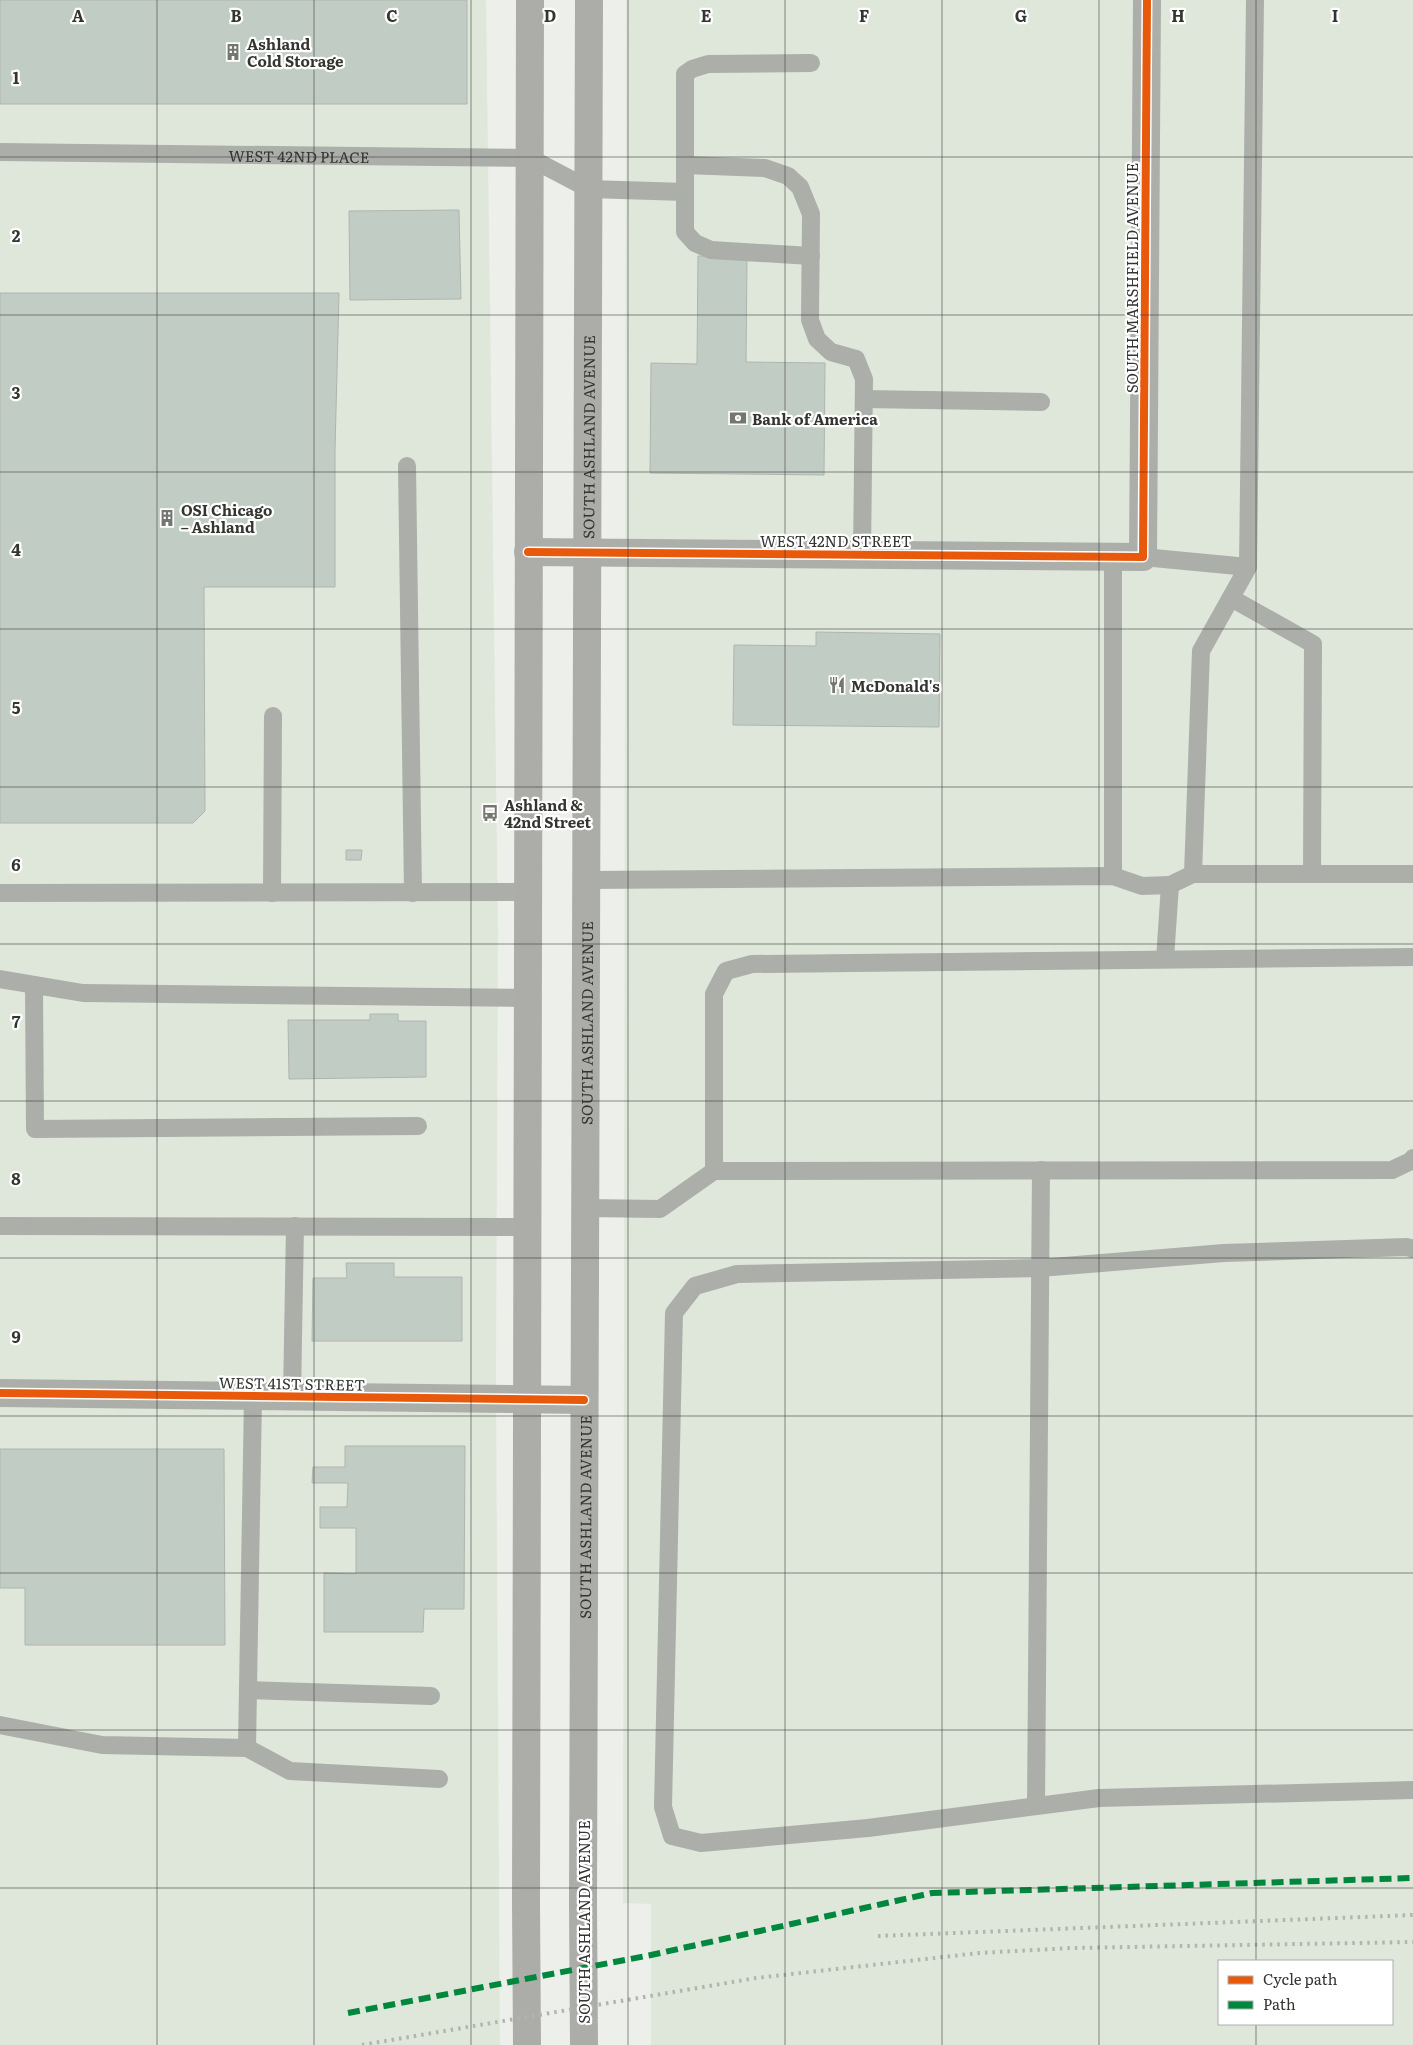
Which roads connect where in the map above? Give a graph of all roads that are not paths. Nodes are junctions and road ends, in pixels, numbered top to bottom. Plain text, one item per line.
1 (530, 0) edge
2 (588, 0) edge
3 (1147, 0) edge
4 (1255, 0) edge
5 (811, 63) dead end
6 (0, 152) edge
7 (530, 158) junction
8 (686, 165) junction
9 (588, 190) junction
10 (686, 192) junction
11 (811, 256) junction
12 (864, 399) junction
13 (1042, 402) dead end
14 (408, 466) dead end
15 (528, 552) junction
16 (586, 552) junction
17 (862, 554) junction
18 (1113, 557) junction
19 (1143, 557) junction
20 (1248, 567) junction
21 (1230, 598) junction
22 (273, 716) dead end
23 (1193, 874) junction
24 (1312, 874) junction
25 (1413, 874) edge
26 (1113, 876) junction
27 (586, 880) junction
28 (1170, 885) junction
29 (528, 892) junction
30 (0, 893) edge
31 (272, 893) junction
32 (413, 893) junction
33 (1413, 958) edge
34 (1165, 959) junction
35 (0, 979) edge
36 (34, 985) junction
37 (528, 998) junction
38 (418, 1126) dead end
39 (1413, 1158) edge
40 (1041, 1170) junction
41 (714, 1171) junction
42 (585, 1208) junction
43 (0, 1226) edge
44 (295, 1226) junction
45 (527, 1227) junction
46 (1413, 1249) edge
47 (1040, 1268) junction
48 (0, 1393) edge
49 (253, 1396) junction
50 (292, 1396) junction
51 (527, 1399) junction
52 (584, 1400) junction
53 (248, 1690) junction
54 (431, 1696) dead end
55 (0, 1724) edge
56 (247, 1748) junction
57 (439, 1779) dead end
58 (1413, 1790) edge
59 (1036, 1806) junction
60 (527, 2045) edge
61 (584, 2045) edge

1 - 7 main road
2 - 9 main road, SOUTH ASHLAND AVENUE
3 - 19 street, SOUTH MARSHFIELD AVENUE
4 - 20 lane
5 - 8 lane
6 - 7 lane, WEST 42ND PLACE
7 - 9 lane, WEST 42ND PLACE
7 - 15 main road
8 - 10 lane
8 - 11 lane
9 - 10 lane
9 - 16 main road, SOUTH ASHLAND AVENUE
10 - 11 lane
11 - 12 lane
12 - 13 lane
12 - 17 lane
14 - 32 lane
15 - 16 street, WEST 42ND STREET
15 - 29 main road
16 - 17 street, WEST 42ND STREET
16 - 27 main road, SOUTH ASHLAND AVENUE
17 - 18 street, WEST 42ND STREET
18 - 19 street, WEST 42ND STREET
18 - 26 lane
19 - 20 lane
20 - 21 lane
21 - 23 lane
21 - 24 lane
22 - 31 lane
23 - 24 lane
23 - 28 lane
24 - 25 lane
26 - 27 lane
26 - 28 lane
27 - 42 main road, SOUTH ASHLAND AVENUE
28 - 34 lane
29 - 32 lane
29 - 37 main road
30 - 31 lane
31 - 32 lane
33 - 34 lane
34 - 41 lane
35 - 36 lane
36 - 37 lane
36 - 38 lane
37 - 45 main road
39 - 40 lane
40 - 41 lane
40 - 47 lane
41 - 42 lane
42 - 52 main road, SOUTH ASHLAND AVENUE
43 - 44 lane
44 - 45 lane
44 - 50 lane
45 - 51 main road
46 - 47 lane
47 - 59 lane
47 - 59 lane
48 - 49 street, WEST 41ST STREET
49 - 50 street, WEST 41ST STREET
49 - 53 lane
50 - 51 street, WEST 41ST STREET
51 - 52 street, WEST 41ST STREET
51 - 60 main road
52 - 61 main road, SOUTH ASHLAND AVENUE
53 - 54 lane
53 - 56 lane
55 - 56 lane
56 - 57 lane
58 - 59 lane

